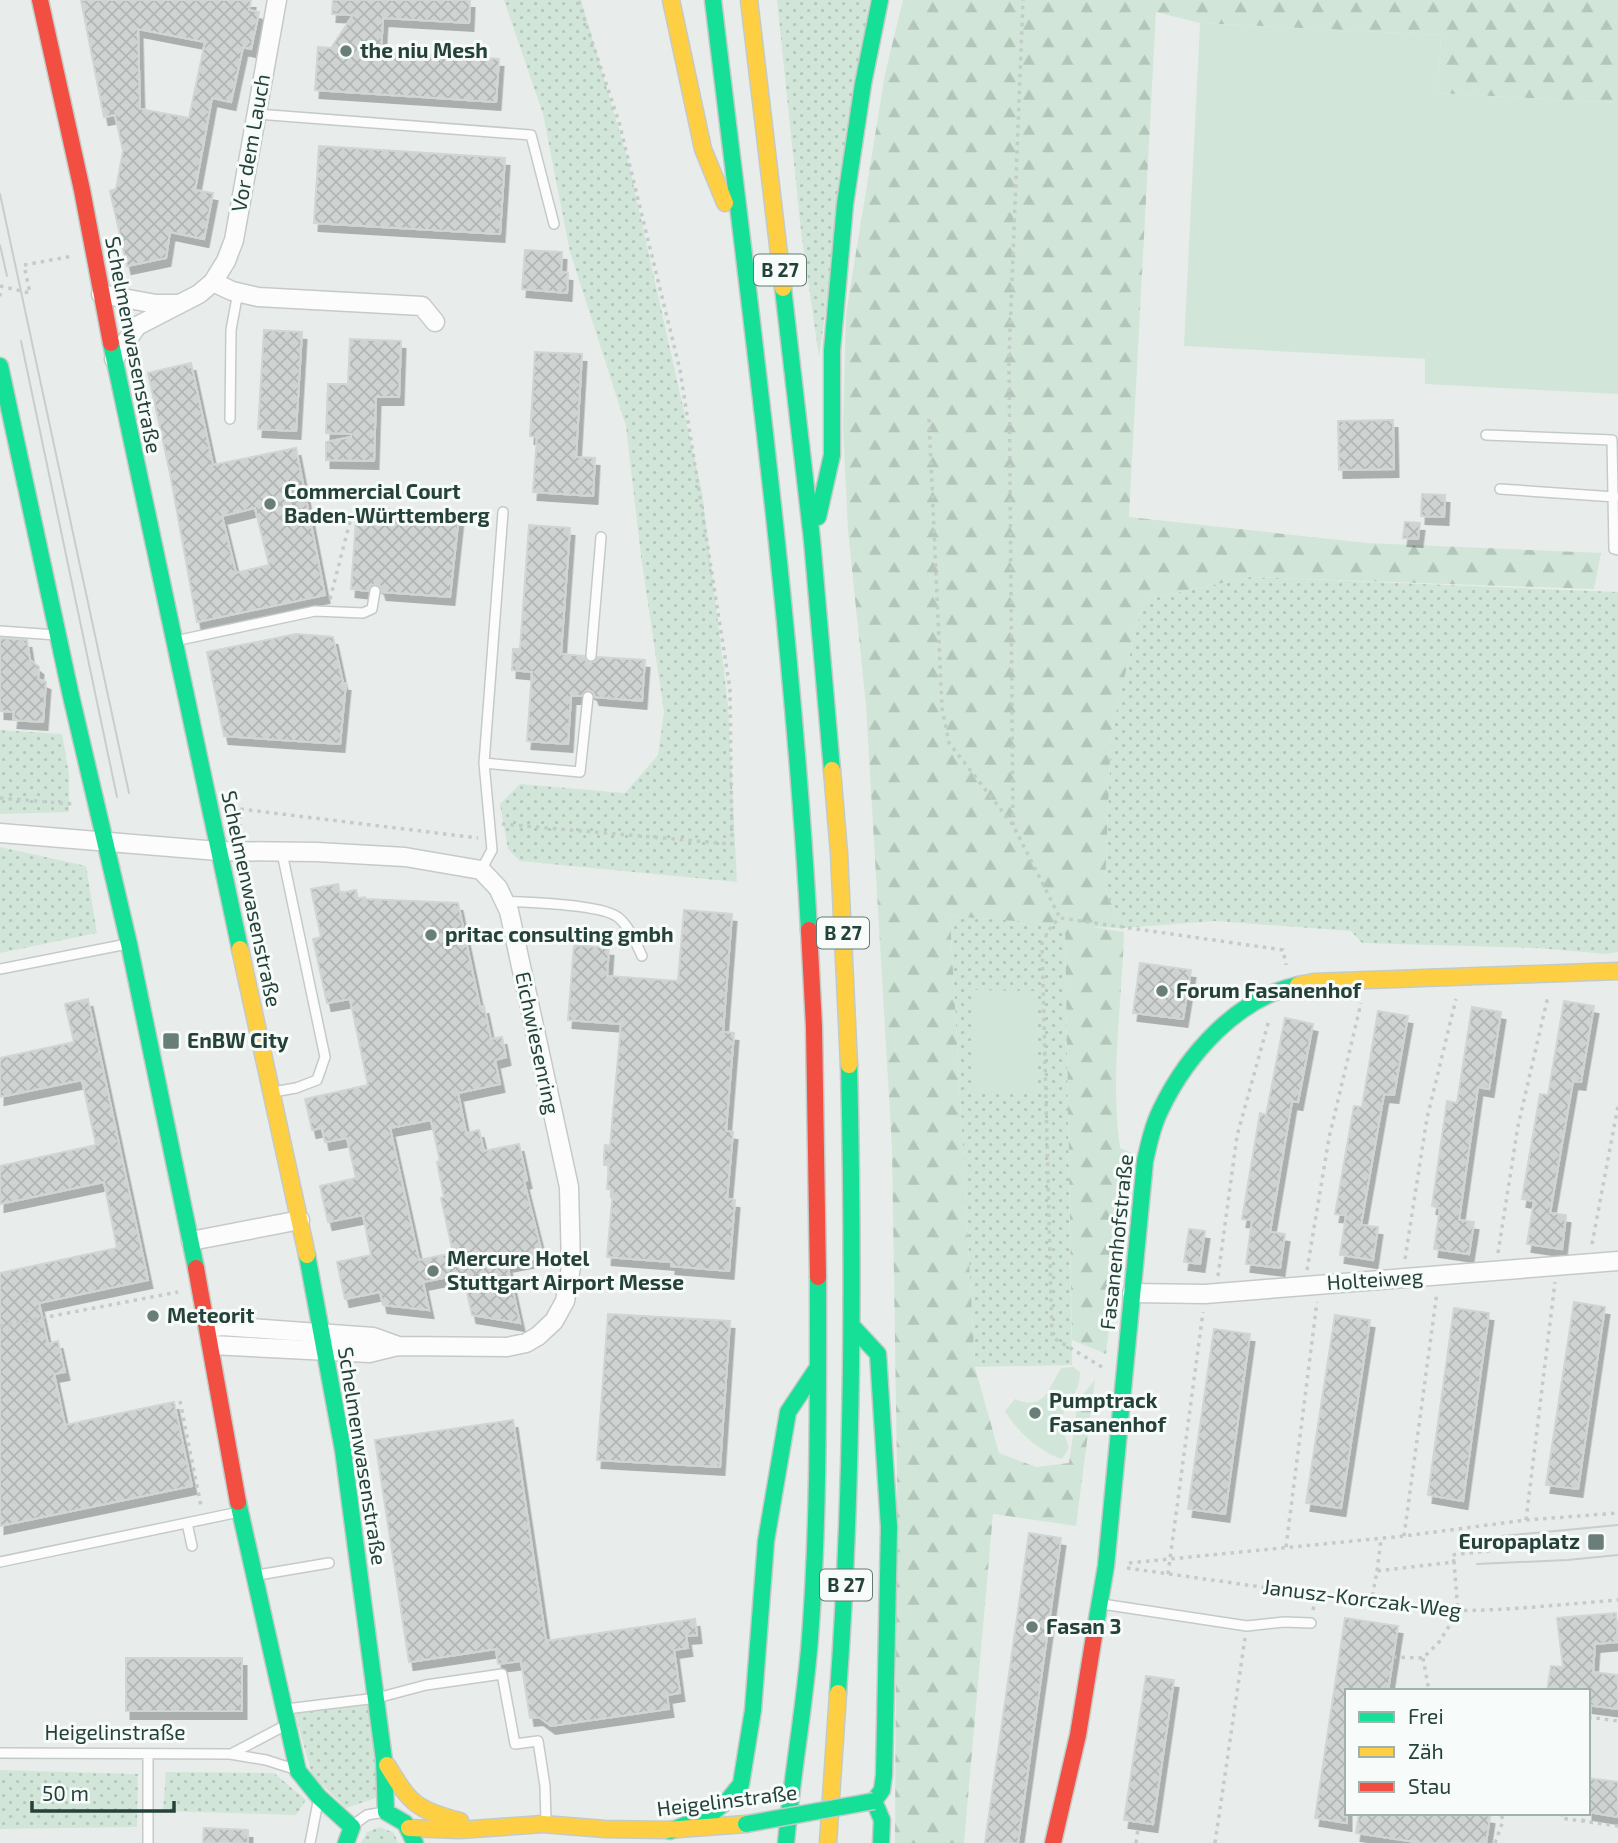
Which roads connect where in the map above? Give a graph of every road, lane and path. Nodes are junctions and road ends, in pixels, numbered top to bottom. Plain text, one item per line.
1 (40, 0) edge
2 (277, 0) edge
3 (578, 0) edge
4 (671, 0) edge
5 (713, 0) edge
6 (748, 0) edge
7 (880, 0) edge
8 (1023, 0) edge
9 (257, 114) junction
10 (554, 224) dead end
11 (93, 252) junction
12 (744, 253) junction
13 (212, 282) junction
14 (0, 286) edge
15 (237, 292) junction
16 (101, 294) junction
17 (177, 304) junction
18 (435, 322) dead end
19 (114, 359) junction
20 (0, 366) edge
21 (230, 419) dead end
22 (929, 419) dead end
23 (1486, 435) dead end
24 (1500, 489) dead end
25 (1615, 497) junction
26 (357, 511) dead end
27 (503, 512) dead end
28 (601, 537) dead end
29 (813, 540) junction
30 (1618, 550) edge
31 (376, 591) dead end
32 (327, 611) junction
33 (0, 631) edge
34 (58, 635) junction
35 (174, 641) junction
36 (591, 656) dead end
37 (588, 697) dead end
38 (484, 763) junction
39 (0, 798) edge
40 (96, 805) junction
41 (209, 805) junction
42 (240, 809) junction
43 (489, 823) junction
44 (1013, 825) junction
45 (0, 833) edge
46 (491, 839) junction
47 (105, 844) junction
48 (218, 851) junction
49 (239, 852) junction
50 (282, 853) junction
51 (481, 870) junction
52 (503, 901) junction
53 (1060, 918) junction
54 (129, 944) junction
55 (642, 956) dead end
56 (0, 969) edge
57 (1618, 971) edge
58 (1554, 974) junction
59 (1462, 977) junction
60 (1367, 980) junction
61 (1283, 989) junction
62 (271, 1092) junction
63 (1618, 1106) edge
64 (300, 1220) junction
65 (191, 1241) junction
66 (1618, 1261) edge
67 (1588, 1264) junction
68 (1557, 1266) junction
69 (1495, 1271) junction
70 (1440, 1275) junction
71 (1403, 1278) junction
72 (1312, 1285) junction
73 (180, 1291) dead end
74 (1132, 1293) junction
75 (1210, 1293) junction
76 (0, 1326) edge
77 (852, 1326) junction
78 (320, 1332) junction
79 (210, 1336) junction
80 (398, 1346) junction
81 (324, 1351) junction
82 (818, 1367) junction
83 (1125, 1380) junction
84 (180, 1401) dead end
85 (240, 1512) junction
86 (1618, 1513) edge
87 (204, 1519) junction
88 (1526, 1520) junction
89 (187, 1522) junction
90 (1404, 1536) junction
91 (1381, 1538) junction
92 (1560, 1544) dead end
93 (192, 1546) dead end
94 (1286, 1547) junction
95 (1171, 1558) junction
96 (0, 1562) edge
97 (1454, 1562) junction
98 (329, 1563) dead end
99 (1106, 1566) junction
100 (1377, 1571) junction
101 (1168, 1574) junction
102 (256, 1575) junction
103 (1618, 1600) edge
104 (1100, 1604) junction
105 (1371, 1604) junction
106 (1458, 1612) junction
107 (1311, 1623) dead end
108 (1247, 1626) junction
109 (1394, 1657) dead end
110 (1423, 1658) junction
111 (1429, 1689) edge
112 (377, 1698) junction
113 (286, 1717) junction
114 (1590, 1717) edge
115 (1618, 1721) edge
116 (0, 1753) edge
117 (148, 1754) junction
118 (230, 1754) junction
119 (384, 1760) junction
120 (298, 1771) junction
121 (319, 1797) junction
122 (874, 1801) junction
123 (386, 1812) junction
124 (1502, 1815) edge
125 (1562, 1815) edge
126 (1585, 1815) edge
127 (1583, 1822) junction
128 (546, 1824) junction
129 (485, 1826) junction
130 (1618, 1826) edge
131 (583, 1828) junction
132 (1138, 1829) dead end
133 (670, 1831) junction
134 (349, 1835) edge
135 (412, 1836) edge
136 (148, 1843) edge
137 (310, 1843) edge
138 (480, 1843) edge
139 (700, 1843) edge
140 (786, 1843) edge
141 (828, 1843) edge
142 (880, 1843) edge
143 (1053, 1843) edge
144 (1136, 1843) edge
145 (1215, 1843) edge
146 (1495, 1843) edge

1 - 11 main road, Schelmenwasenstraße
2 - 9 street, Vor dem Lauch
3 - 43 path
4 - 12 main road
5 - 12 main road, B 27
6 - 29 main road, B 27
7 - 29 main road
8 - 44 path
9 - 10 lane
9 - 13 street, Vor dem Lauch
11 - 14 path
11 - 16 main road, Schelmenwasenstraße
12 - 82 main road, B 27
13 - 15 street
13 - 17 street, Vor dem Lauch
15 - 18 street
15 - 21 lane
16 - 17 street
16 - 19 main road, Schelmenwasenstraße
17 - 19 street, Vor dem Lauch
19 - 35 main road, Schelmenwasenstraße
20 - 34 main road
22 - 44 path
23 - 25 lane
24 - 25 lane
25 - 30 lane
26 - 32 path
27 - 38 lane
28 - 36 lane
29 - 77 main road, B 27
31 - 32 lane
32 - 35 lane
33 - 34 lane
34 - 40 main road
35 - 41 main road, Schelmenwasenstraße
37 - 38 lane
38 - 43 lane
39 - 40 path
40 - 47 main road
41 - 42 path
41 - 48 main road, Schelmenwasenstraße
42 - 46 path
42 - 49 path
43 - 46 lane
44 - 53 path
45 - 47 street
46 - 51 lane
47 - 48 street
47 - 54 main road
48 - 49 street
48 - 62 main road, Schelmenwasenstraße
49 - 50 street
50 - 51 street
50 - 62 lane
51 - 52 street, Eichwiesenring
52 - 55 lane
52 - 80 street, Eichwiesenring
53 - 61 path
53 - 83 path
54 - 56 lane
54 - 65 main road
57 - 58 main road, Fasanenhofstraße
58 - 59 main road, Fasanenhofstraße
58 - 69 path
59 - 60 main road, Fasanenhofstraße
59 - 71 path
60 - 61 main road, Fasanenhofstraße
60 - 72 path
61 - 74 main road, Fasanenhofstraße
61 - 75 path
62 - 64 main road, Schelmenwasenstraße
63 - 67 path
64 - 65 street
64 - 78 main road, Schelmenwasenstraße
65 - 79 main road
66 - 67 street, Holteiweg
67 - 68 street, Holteiweg
68 - 69 street, Holteiweg
68 - 88 path
69 - 70 street, Holteiweg
70 - 71 street, Holteiweg
70 - 90 path
71 - 72 street, Holteiweg
72 - 75 street, Holteiweg
72 - 94 path
73 - 76 path
74 - 75 street, Holteiweg
74 - 83 main road, Fasanenhofstraße
75 - 95 path
77 - 122 main road
77 - 141 main road, B 27
78 - 79 street, Eichwiesenring
78 - 80 street, Eichwiesenring
78 - 81 main road, Schelmenwasenstraße
79 - 81 street, Eichwiesenring
79 - 85 main road
80 - 81 street, Eichwiesenring
81 - 112 main road, Schelmenwasenstraße
82 - 133 main road
82 - 140 main road, B 27
83 - 99 main road, Fasanenhofstraße
84 - 87 path
85 - 87 lane
85 - 102 main road
86 - 88 path
87 - 89 lane
88 - 90 path
89 - 93 lane
89 - 96 lane
90 - 91 path
91 - 94 path
91 - 100 path
92 - 97 path
94 - 95 path
95 - 99 path
95 - 101 path
97 - 100 path
97 - 106 path
98 - 102 lane
99 - 101 path, Janusz-Korczak-Weg
99 - 104 main road, Fasanenhofstraße
100 - 105 path
101 - 105 path, Janusz-Korczak-Weg
102 - 113 main road
103 - 106 path, Janusz-Korczak-Weg
104 - 108 lane
104 - 143 main road, Fasanenhofstraße
105 - 106 path, Janusz-Korczak-Weg
106 - 110 path
107 - 108 lane
108 - 145 path
109 - 110 path
110 - 111 path
112 - 113 lane, Heigelinstraße
112 - 119 main road, Schelmenwasenstraße
112 - 128 lane, Heigelinstraße
113 - 118 lane, Heigelinstraße
113 - 120 main road
114 - 115 path
116 - 117 lane, Heigelinstraße
117 - 118 lane, Heigelinstraße
117 - 136 lane
118 - 120 lane, Heigelinstraße
119 - 123 main road, Schelmenwasenstraße
119 - 129 main road
120 - 121 main road
121 - 134 main road
121 - 137 lane
122 - 133 main road, Heigelinstraße, bridge
122 - 142 main road
123 - 134 lane
123 - 135 main road
124 - 146 path
125 - 127 path
126 - 127 path
127 - 130 path
128 - 129 main road, Heigelinstraße
128 - 131 main road, Heigelinstraße
129 - 135 main road, Heigelinstraße
131 - 133 main road, Heigelinstraße
131 - 138 main road, Heigelinstraße
132 - 144 path
133 - 139 main road

